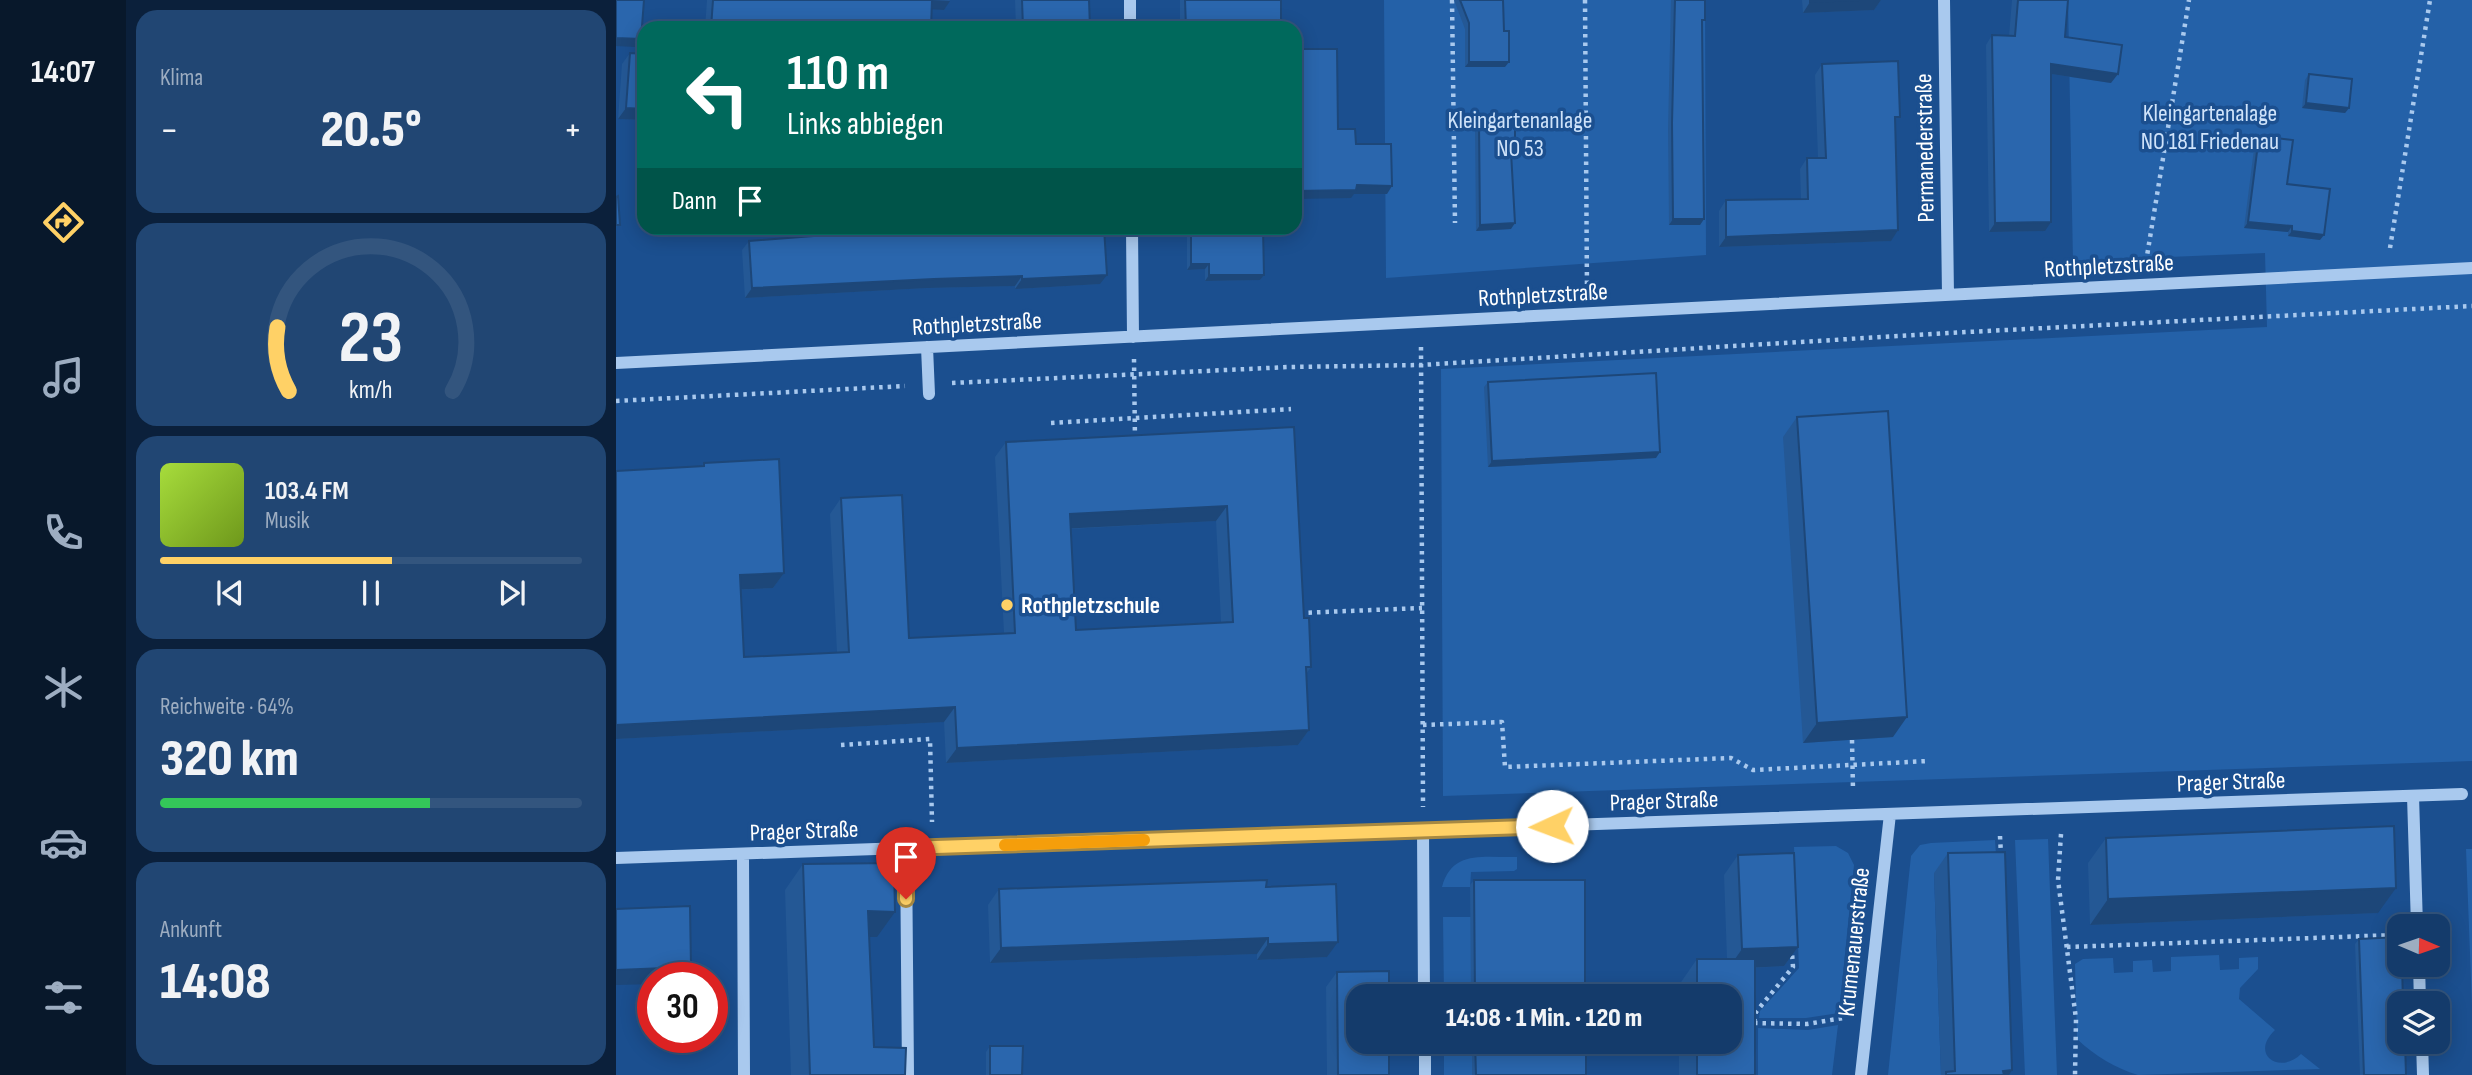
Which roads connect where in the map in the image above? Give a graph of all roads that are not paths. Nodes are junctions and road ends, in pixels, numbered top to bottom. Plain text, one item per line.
1 (1130, 0) edge
2 (1944, 0) edge
3 (1130, 21) edge
4 (1132, 235) edge
5 (2472, 268) edge
6 (1948, 295) junction
7 (1133, 337) junction
8 (927, 347) junction
9 (616, 363) edge
10 (929, 389) road end
11 (2462, 794) dead end
12 (2413, 796) junction
13 (1890, 814) junction
14 (1423, 830) junction
15 (906, 848) junction
16 (743, 854) junction
17 (616, 858) edge
18 (2417, 914) edge
19 (1424, 984) edge
20 (1425, 1054) edge
21 (2422, 1054) edge
22 (744, 1075) edge
23 (908, 1075) edge
24 (1425, 1075) edge
25 (1861, 1075) edge
26 (2423, 1075) edge

1 - 3 street
2 - 6 street, Permanederstraße
4 - 7 street
5 - 6 street, Rothpletzstraße
6 - 7 street, Rothpletzstraße
7 - 8 street, Rothpletzstraße
8 - 9 street, Rothpletzstraße
8 - 10 street
11 - 12 street, Prager Straße
12 - 13 street, Prager Straße
12 - 18 street
13 - 14 street, Prager Straße
13 - 25 street, Krumenauerstraße
14 - 15 street, Prager Straße
14 - 19 street
15 - 16 street, Prager Straße
15 - 23 street
16 - 17 street, Prager Straße
16 - 22 street
20 - 24 street
21 - 26 street

